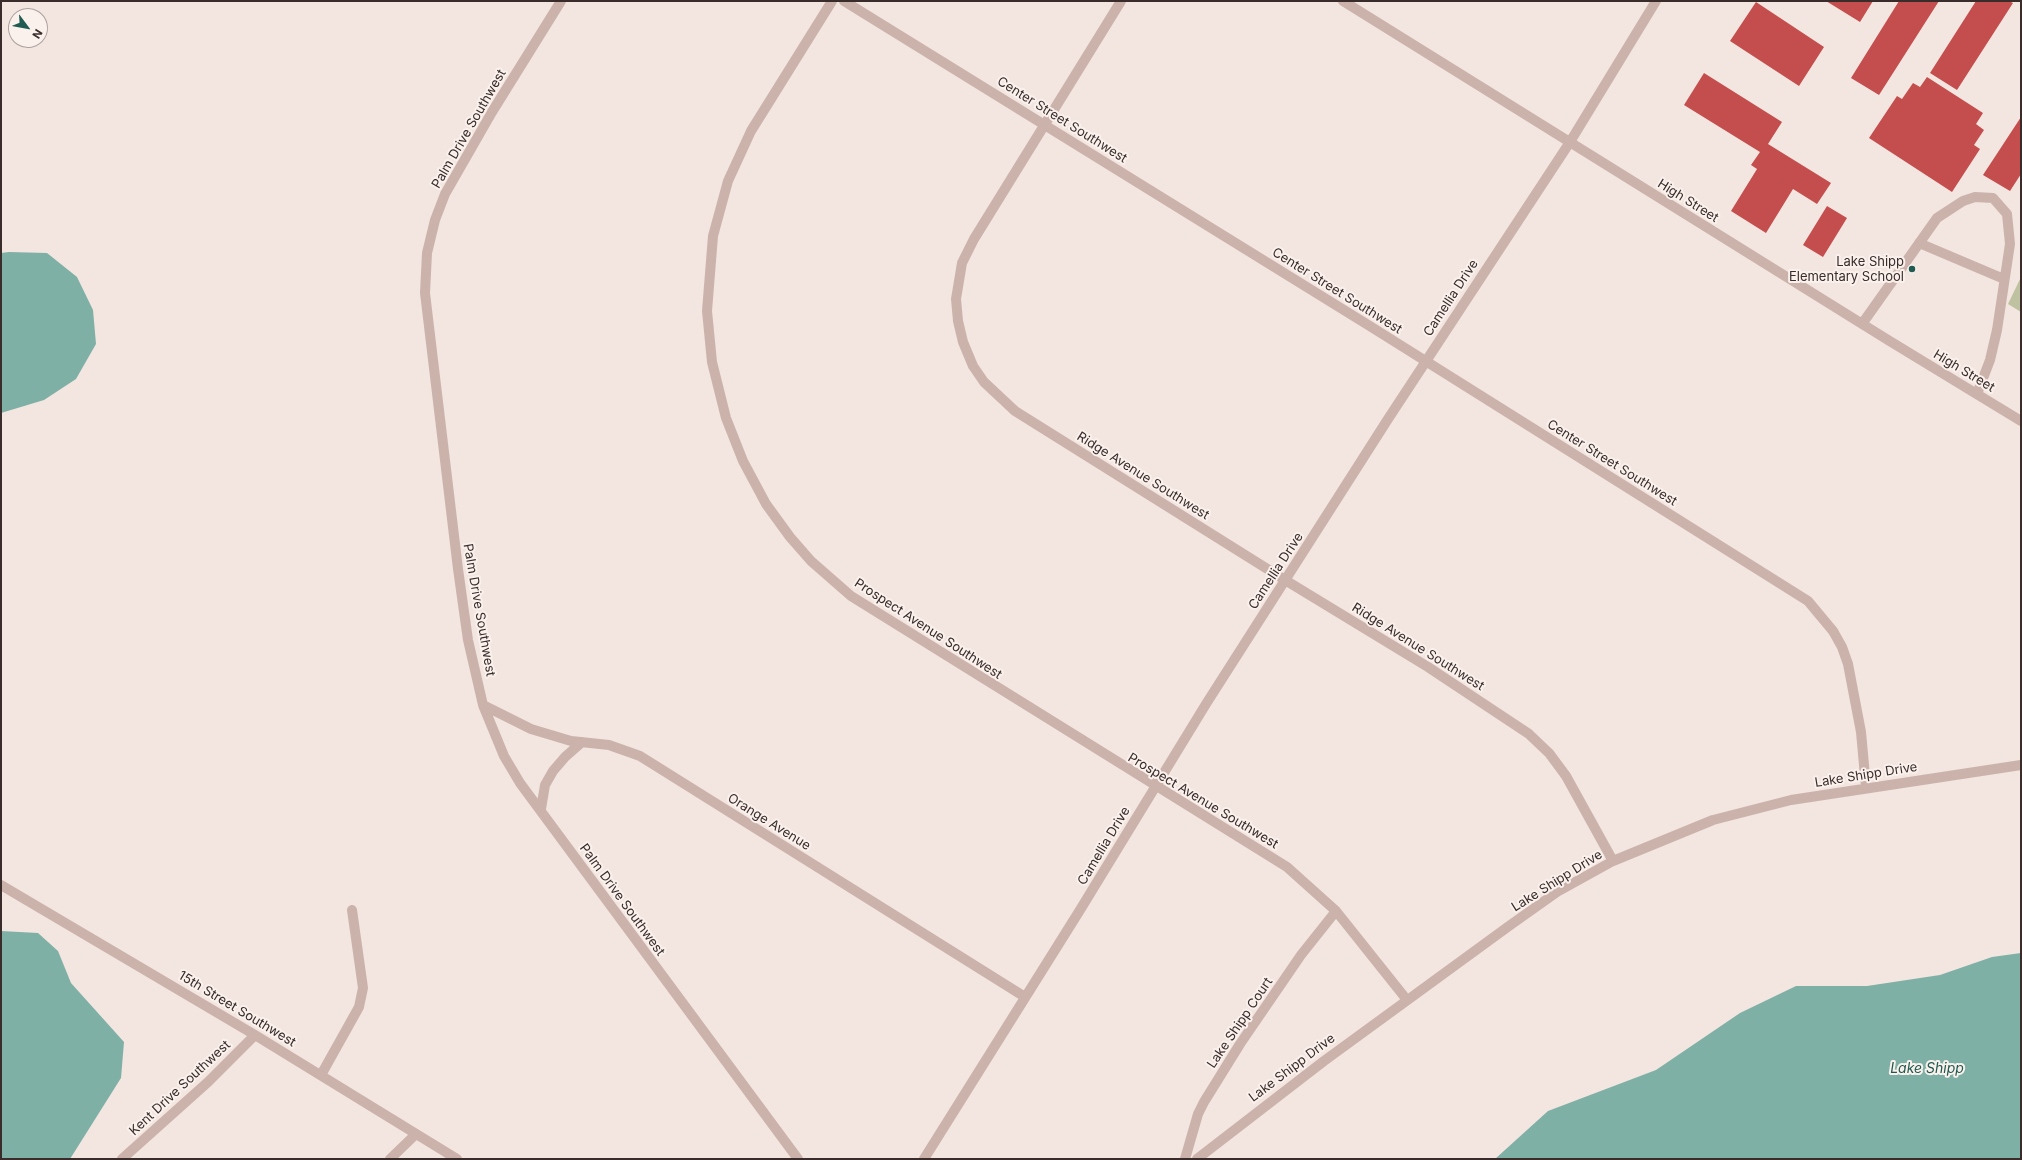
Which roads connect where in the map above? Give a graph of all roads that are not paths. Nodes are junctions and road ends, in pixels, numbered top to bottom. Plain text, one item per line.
1 (561, 1) edge
2 (832, 1) edge
3 (844, 1) edge
4 (1121, 1) edge
5 (1343, 1) edge
6 (1656, 1) edge
7 (1044, 126) junction
8 (1570, 142) junction
9 (1919, 243) junction
10 (2004, 279) junction
11 (1862, 324) junction
12 (1426, 362) junction
13 (1977, 394) junction
14 (2021, 421) edge
15 (1285, 580) junction
16 (483, 705) junction
17 (582, 742) junction
18 (2021, 766) edge
19 (1155, 787) junction
20 (1866, 787) junction
21 (540, 809) junction
22 (1613, 861) junction
23 (1, 885) edge
24 (352, 910) dead end
25 (1336, 911) junction
26 (1025, 997) junction
27 (1407, 1000) junction
28 (255, 1035) junction
29 (321, 1075) junction
30 (416, 1134) junction
31 (122, 1159) edge
32 (390, 1159) edge
33 (458, 1159) edge
34 (798, 1159) edge
35 (924, 1159) edge
36 (1185, 1159) edge
37 (1196, 1159) edge

1 - 16 street, Palm Drive Southwest
2 - 19 street, Prospect Avenue Southwest
3 - 7 street, Center Street Southwest
4 - 7 street, Ridge Avenue Southwest
5 - 8 street, High Street
6 - 8 street, Camellia Drive
7 - 12 street, Center Street Southwest
7 - 15 street, Ridge Avenue Southwest
8 - 11 street, High Street
8 - 12 street, Camellia Drive
9 - 10 street
9 - 10 street
9 - 11 street
10 - 13 street
11 - 13 street, High Street
12 - 15 street, Camellia Drive
12 - 20 street, Center Street Southwest
13 - 14 street, High Street
15 - 19 street, Camellia Drive
15 - 22 street, Ridge Avenue Southwest
16 - 17 street, Orange Avenue
16 - 21 street, Palm Drive Southwest
17 - 21 street
17 - 26 street, Orange Avenue
18 - 20 street, Lake Shipp Drive
19 - 25 street, Prospect Avenue Southwest
19 - 26 street, Camellia Drive
20 - 22 street, Lake Shipp Drive
21 - 34 street, Palm Drive Southwest
22 - 27 street, Lake Shipp Drive
23 - 28 street, 15th Street Southwest
24 - 29 street
25 - 27 street, Prospect Avenue Southwest
25 - 36 street, Lake Shipp Court
26 - 35 street, Camellia Drive
27 - 37 street, Lake Shipp Drive
28 - 29 street, 15th Street Southwest
28 - 31 street, Kent Drive Southwest
29 - 30 street, 15th Street Southwest
30 - 32 street
30 - 33 street, 15th Street Southwest

